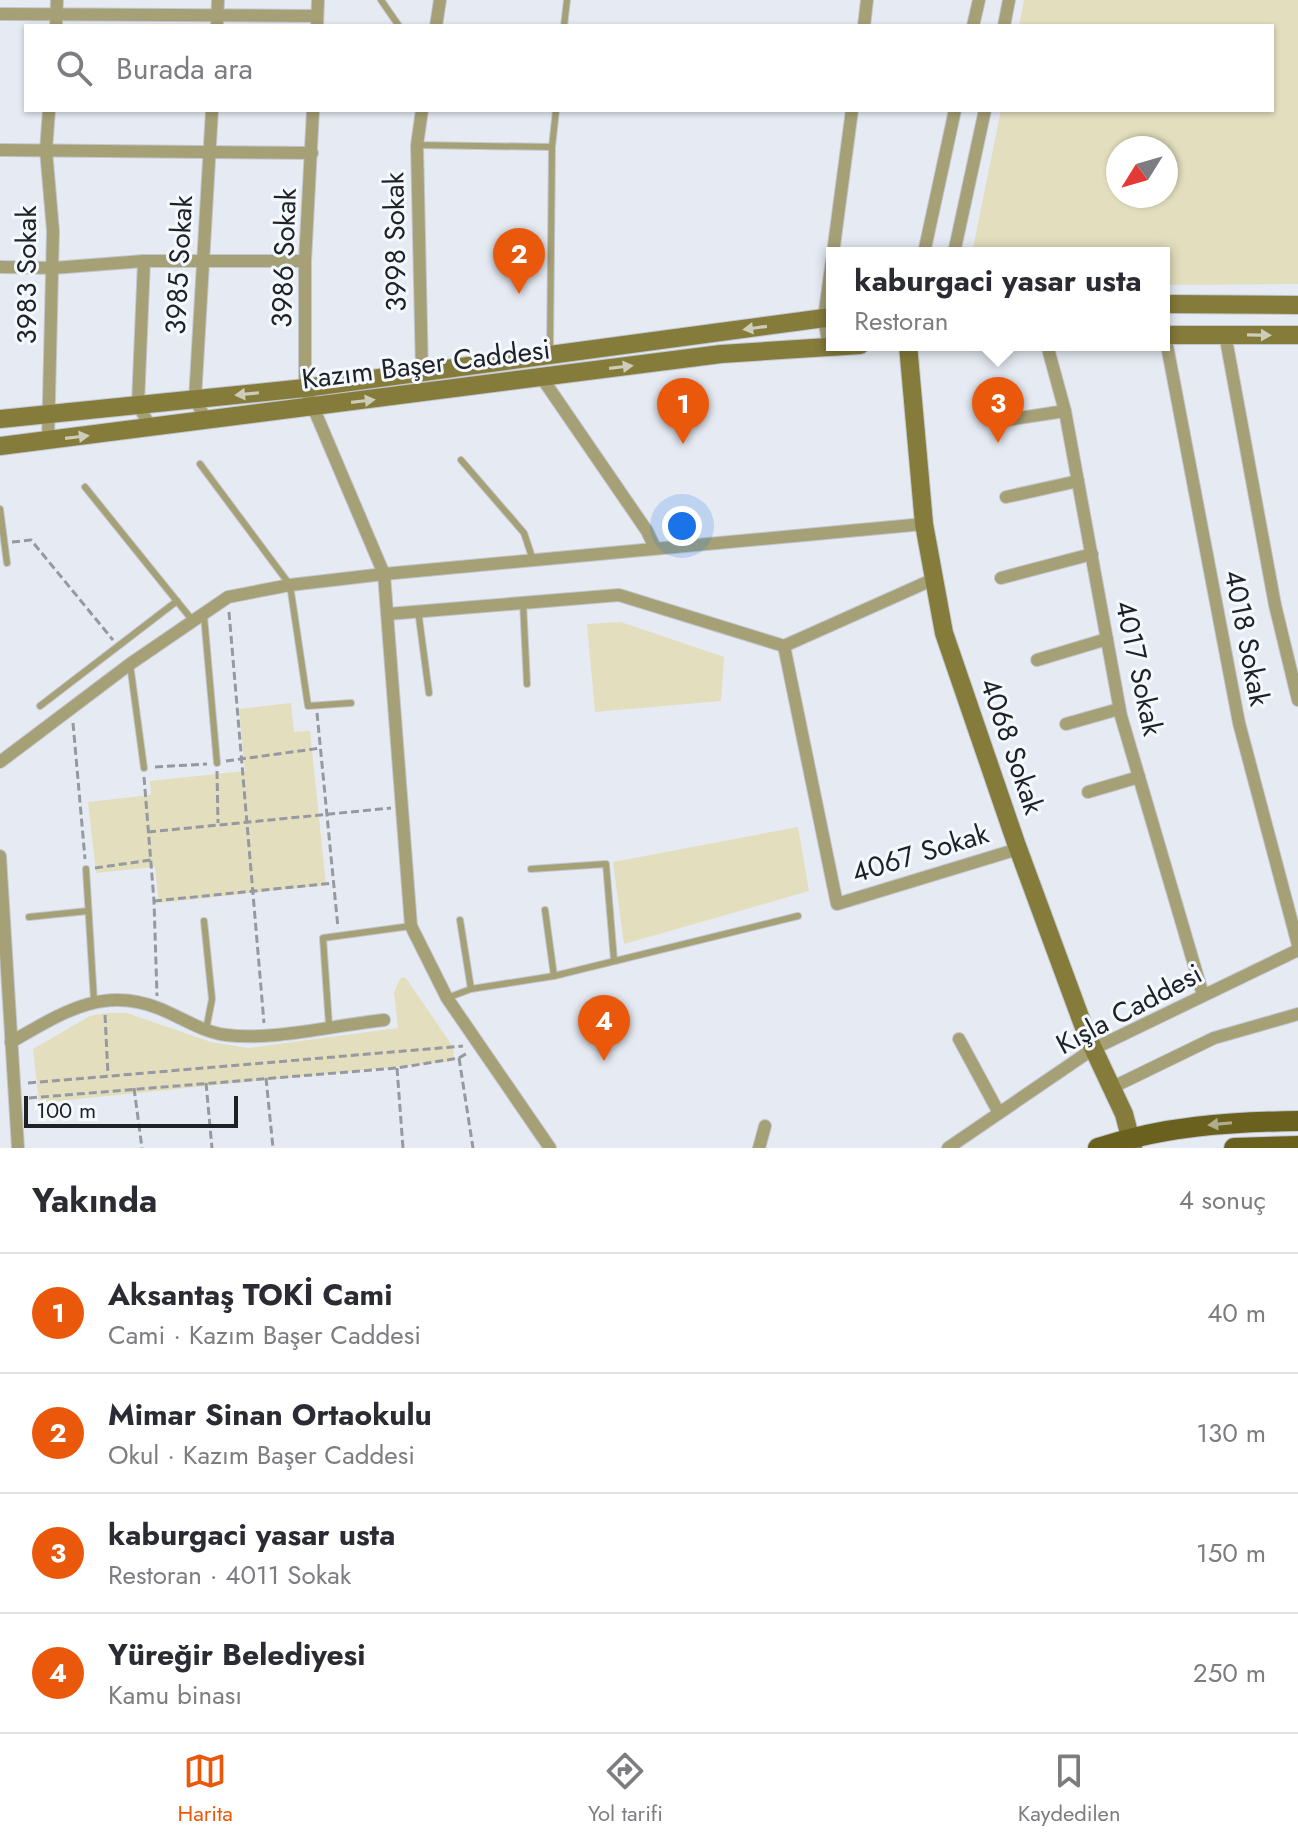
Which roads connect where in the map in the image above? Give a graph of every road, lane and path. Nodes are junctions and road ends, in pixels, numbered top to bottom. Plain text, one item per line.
1 (57, 0) edge
2 (218, 0) edge
3 (318, 0) edge
4 (381, 0) edge
5 (440, 0) edge
6 (567, 0) edge
7 (867, 0) edge
8 (979, 0) edge
9 (1009, 0) edge
10 (0, 14) edge
11 (56, 20) edge
12 (317, 21) edge
13 (217, 22) edge
14 (398, 24) edge
15 (436, 24) edge
16 (564, 24) edge
17 (864, 24) edge
18 (973, 24) edge
19 (1004, 24) edge
20 (49, 112) edge
21 (212, 112) edge
22 (313, 112) edge
23 (422, 112) edge
24 (556, 112) edge
25 (852, 112) edge
26 (955, 112) edge
27 (985, 112) edge
28 (417, 145) junction
29 (552, 147) junction
30 (0, 150) edge
31 (46, 150) junction
32 (210, 151) junction
33 (312, 153) junction
34 (834, 247) edge
35 (925, 247) edge
36 (955, 247) edge
37 (144, 261) junction
38 (205, 261) junction
39 (305, 261) junction
40 (0, 267) edge
41 (53, 268) junction
42 (1170, 304) edge
43 (1298, 305) edge
44 (826, 318) edge
45 (1225, 334) junction
46 (1170, 335) edge
47 (1298, 335) edge
48 (826, 347) edge
49 (909, 351) edge
50 (1049, 351) edge
51 (1167, 351) edge
52 (550, 356) junction
53 (422, 373) junction
54 (542, 378) junction
55 (305, 388) junction
56 (195, 399) junction
57 (138, 404) junction
58 (311, 407) junction
59 (1065, 411) junction
60 (48, 415) junction
61 (0, 419) edge
62 (206, 420) junction
63 (1006, 420) dead end
64 (150, 427) junction
65 (48, 440) junction
66 (0, 446) edge
67 (461, 460) dead end
68 (200, 464) dead end
69 (1078, 481) junction
70 (85, 487) dead end
71 (1006, 497) dead end
72 (0, 509) edge
73 (924, 524) junction
74 (1, 530) edge
75 (5, 543) junction
76 (655, 548) junction
77 (1092, 554) junction
78 (533, 560) junction
79 (7, 563) dead end
80 (384, 574) junction
81 (1001, 578) dead end
82 (934, 579) junction
83 (290, 585) junction
84 (228, 597) junction
85 (177, 601) junction
86 (523, 602) junction
87 (418, 610) junction
88 (388, 614) junction
89 (199, 619) junction
90 (1107, 639) junction
91 (118, 646) junction
92 (784, 646) junction
93 (1037, 660) dead end
94 (130, 664) junction
95 (527, 684) dead end
96 (429, 693) dead end
97 (1298, 700) edge
98 (351, 703) dead end
99 (316, 705) junction
100 (40, 706) dead end
101 (1119, 709) junction
102 (72, 711) junction
103 (1066, 724) dead end
104 (321, 748) junction
105 (239, 757) junction
106 (0, 762) edge
107 (217, 763) junction
108 (144, 768) junction
109 (1139, 777) junction
110 (1088, 792) dead end
111 (402, 807) junction
112 (328, 817) junction
113 (244, 822) junction
114 (218, 825) junction
115 (148, 832) junction
116 (1018, 849) junction
117 (0, 856) edge
118 (151, 860) junction
119 (86, 869) junction
120 (531, 869) dead end
121 (334, 883) junction
122 (253, 893) junction
123 (154, 901) junction
124 (545, 910) dead end
125 (88, 911) junction
126 (798, 916) dead end
127 (29, 917) dead end
128 (460, 920) dead end
129 (204, 921) dead end
130 (411, 926) junction
131 (339, 936) junction
132 (1298, 948) edge
133 (614, 960) junction
134 (554, 976) junction
135 (471, 989) junction
136 (1203, 995) junction
137 (447, 998) junction
138 (100, 1000) junction
139 (157, 1007) junction
140 (1298, 1014) edge
141 (384, 1020) dead end
142 (329, 1025) junction
143 (206, 1030) junction
144 (265, 1034) junction
145 (959, 1039) dead end
146 (11, 1042) junction
147 (479, 1045) junction
148 (1093, 1049) junction
149 (459, 1058) junction
150 (397, 1068) junction
151 (108, 1075) junction
152 (266, 1078) junction
153 (206, 1083) junction
154 (14, 1084) junction
155 (134, 1088) junction
156 (1111, 1088) junction
157 (14, 1099) junction
158 (999, 1113) junction
159 (1298, 1121) edge
160 (765, 1126) dead end
161 (1131, 1143) edge
162 (1298, 1146) edge
163 (18, 1148) edge
164 (142, 1148) edge
165 (212, 1148) edge
166 (273, 1148) edge
167 (403, 1148) edge
168 (473, 1148) edge
169 (550, 1148) edge
170 (759, 1148) edge
171 (948, 1148) edge
172 (1098, 1148) edge
173 (1234, 1148) edge

1 - 11 street
2 - 13 street
3 - 12 street
4 - 14 lane
5 - 15 street
6 - 16 lane
7 - 17 street
8 - 18 street
9 - 19 street
10 - 11 street
11 - 13 street
12 - 13 street
20 - 31 street, 3983 Sokak
21 - 32 street, 3985 Sokak
22 - 33 street, 3986 Sokak
23 - 28 street, 3998 Sokak
24 - 29 lane
25 - 34 street
26 - 35 street
27 - 36 street
28 - 29 lane
28 - 53 street, 3998 Sokak
29 - 52 lane
30 - 31 street
31 - 32 street
31 - 41 street, 3983 Sokak
32 - 33 street
32 - 38 street, 3985 Sokak
33 - 39 street, 3986 Sokak
37 - 38 street
37 - 41 street
37 - 57 street
38 - 39 street
38 - 56 street, 3985 Sokak
39 - 55 street, 3986 Sokak
40 - 41 street
41 - 60 street, 3983 Sokak
42 - 43 main road
44 -> 52 main road, Kazım Başer Caddesi
45 - 46 main road
45 -> 47 main road
45 - 97 street
54 -> 48 main road, Kazım Başer Caddesi
49 - 73 main road, 4068 Sokak
50 - 59 street, 4017 Sokak
51 - 132 street, 4018 Sokak
52 - 53 main road, Kazım Başer Caddesi
53 - 55 main road, Kazım Başer Caddesi
58 -> 54 main road, Kazım Başer Caddesi
54 - 76 street
55 -> 56 main road, Kazım Başer Caddesi
55 - 58 street, 3986 Sokak
56 - 57 main road, Kazım Başer Caddesi
56 - 62 street
57 - 60 main road, Kazım Başer Caddesi
57 - 64 street
58 - 62 main road, Kazım Başer Caddesi
58 - 80 street, 3986 Sokak
59 - 63 street
59 - 69 street, 4017 Sokak
60 - 61 main road, Kazım Başer Caddesi
60 - 65 street, 3983 Sokak
62 - 64 main road, Kazım Başer Caddesi
65 -> 64 main road, Kazım Başer Caddesi
65 - 66 main road, Kazım Başer Caddesi
67 - 78 lane
68 - 83 lane
69 - 71 street
69 - 77 street, 4017 Sokak
70 - 85 lane
72 - 74 lane
73 - 76 street
73 - 82 main road, 4068 Sokak
74 - 75 lane
75 - 79 lane
75 - 91 path
76 - 78 street
77 - 81 street
77 - 90 street, 4017 Sokak
78 - 80 street
80 - 83 street
80 - 88 street, 3986 Sokak
82 - 92 street
82 - 116 main road, 4068 Sokak
83 - 84 street
83 - 99 lane
84 - 89 street
84 - 105 path
85 - 89 lane
85 - 91 lane
86 - 87 street
86 - 92 street
86 - 95 lane
87 - 88 street
87 - 96 lane
88 - 111 street, 3986 Sokak
89 - 94 street
89 - 107 lane
90 - 93 street
90 - 101 street, 4017 Sokak
91 - 100 lane
92 - 116 street, 4067 Sokak
94 - 102 street
94 - 108 lane
98 - 99 lane
99 - 104 path
101 - 103 street
101 - 109 street, 4017 Sokak
102 - 106 street
102 - 119 path
104 - 105 path
104 - 112 path
105 - 107 path
105 - 113 path
107 - 108 path
107 - 114 path
108 - 115 path
109 - 110 street
109 - 136 street, 4017 Sokak
111 - 112 path
111 - 130 street, 3986 Sokak
112 - 113 path
112 - 121 path
113 - 114 path
113 - 122 path
114 - 115 path
115 - 118 path
116 - 148 main road, 4068 Sokak
117 - 146 street
118 - 119 path
118 - 123 path
119 - 125 lane
120 - 133 lane
121 - 122 path
121 - 131 path
122 - 123 path
122 - 144 path
123 - 139 path
124 - 134 lane
125 - 127 lane
125 - 138 lane
126 - 133 lane
128 - 135 lane
129 - 143 lane
130 - 131 lane
130 - 137 street
131 - 142 lane
132 - 136 street, Kışla Caddesi
133 - 134 lane
134 - 135 lane
135 - 137 lane
136 - 148 street, Kışla Caddesi
137 - 147 street
138 - 139 street
138 - 146 street
138 - 151 path
139 - 143 street
140 - 156 street
141 - 142 street
142 - 144 street
143 - 144 street
145 - 158 street
146 - 154 street
147 - 149 path
147 - 151 path
147 - 169 street
148 - 156 main road, 4068 Sokak
148 - 158 street, Kışla Caddesi
149 - 150 path
149 - 168 path
150 - 152 path
150 - 167 path
151 - 154 path
152 - 153 path
152 - 166 path
153 - 155 path
153 - 165 path
154 - 157 street
155 - 157 path
155 - 164 path
156 - 161 main road, 4068 Sokak
157 - 163 street
158 - 171 street, Kışla Caddesi
159 -> 161 main road
160 - 170 street
161 - 172 main road
162 - 173 main road

